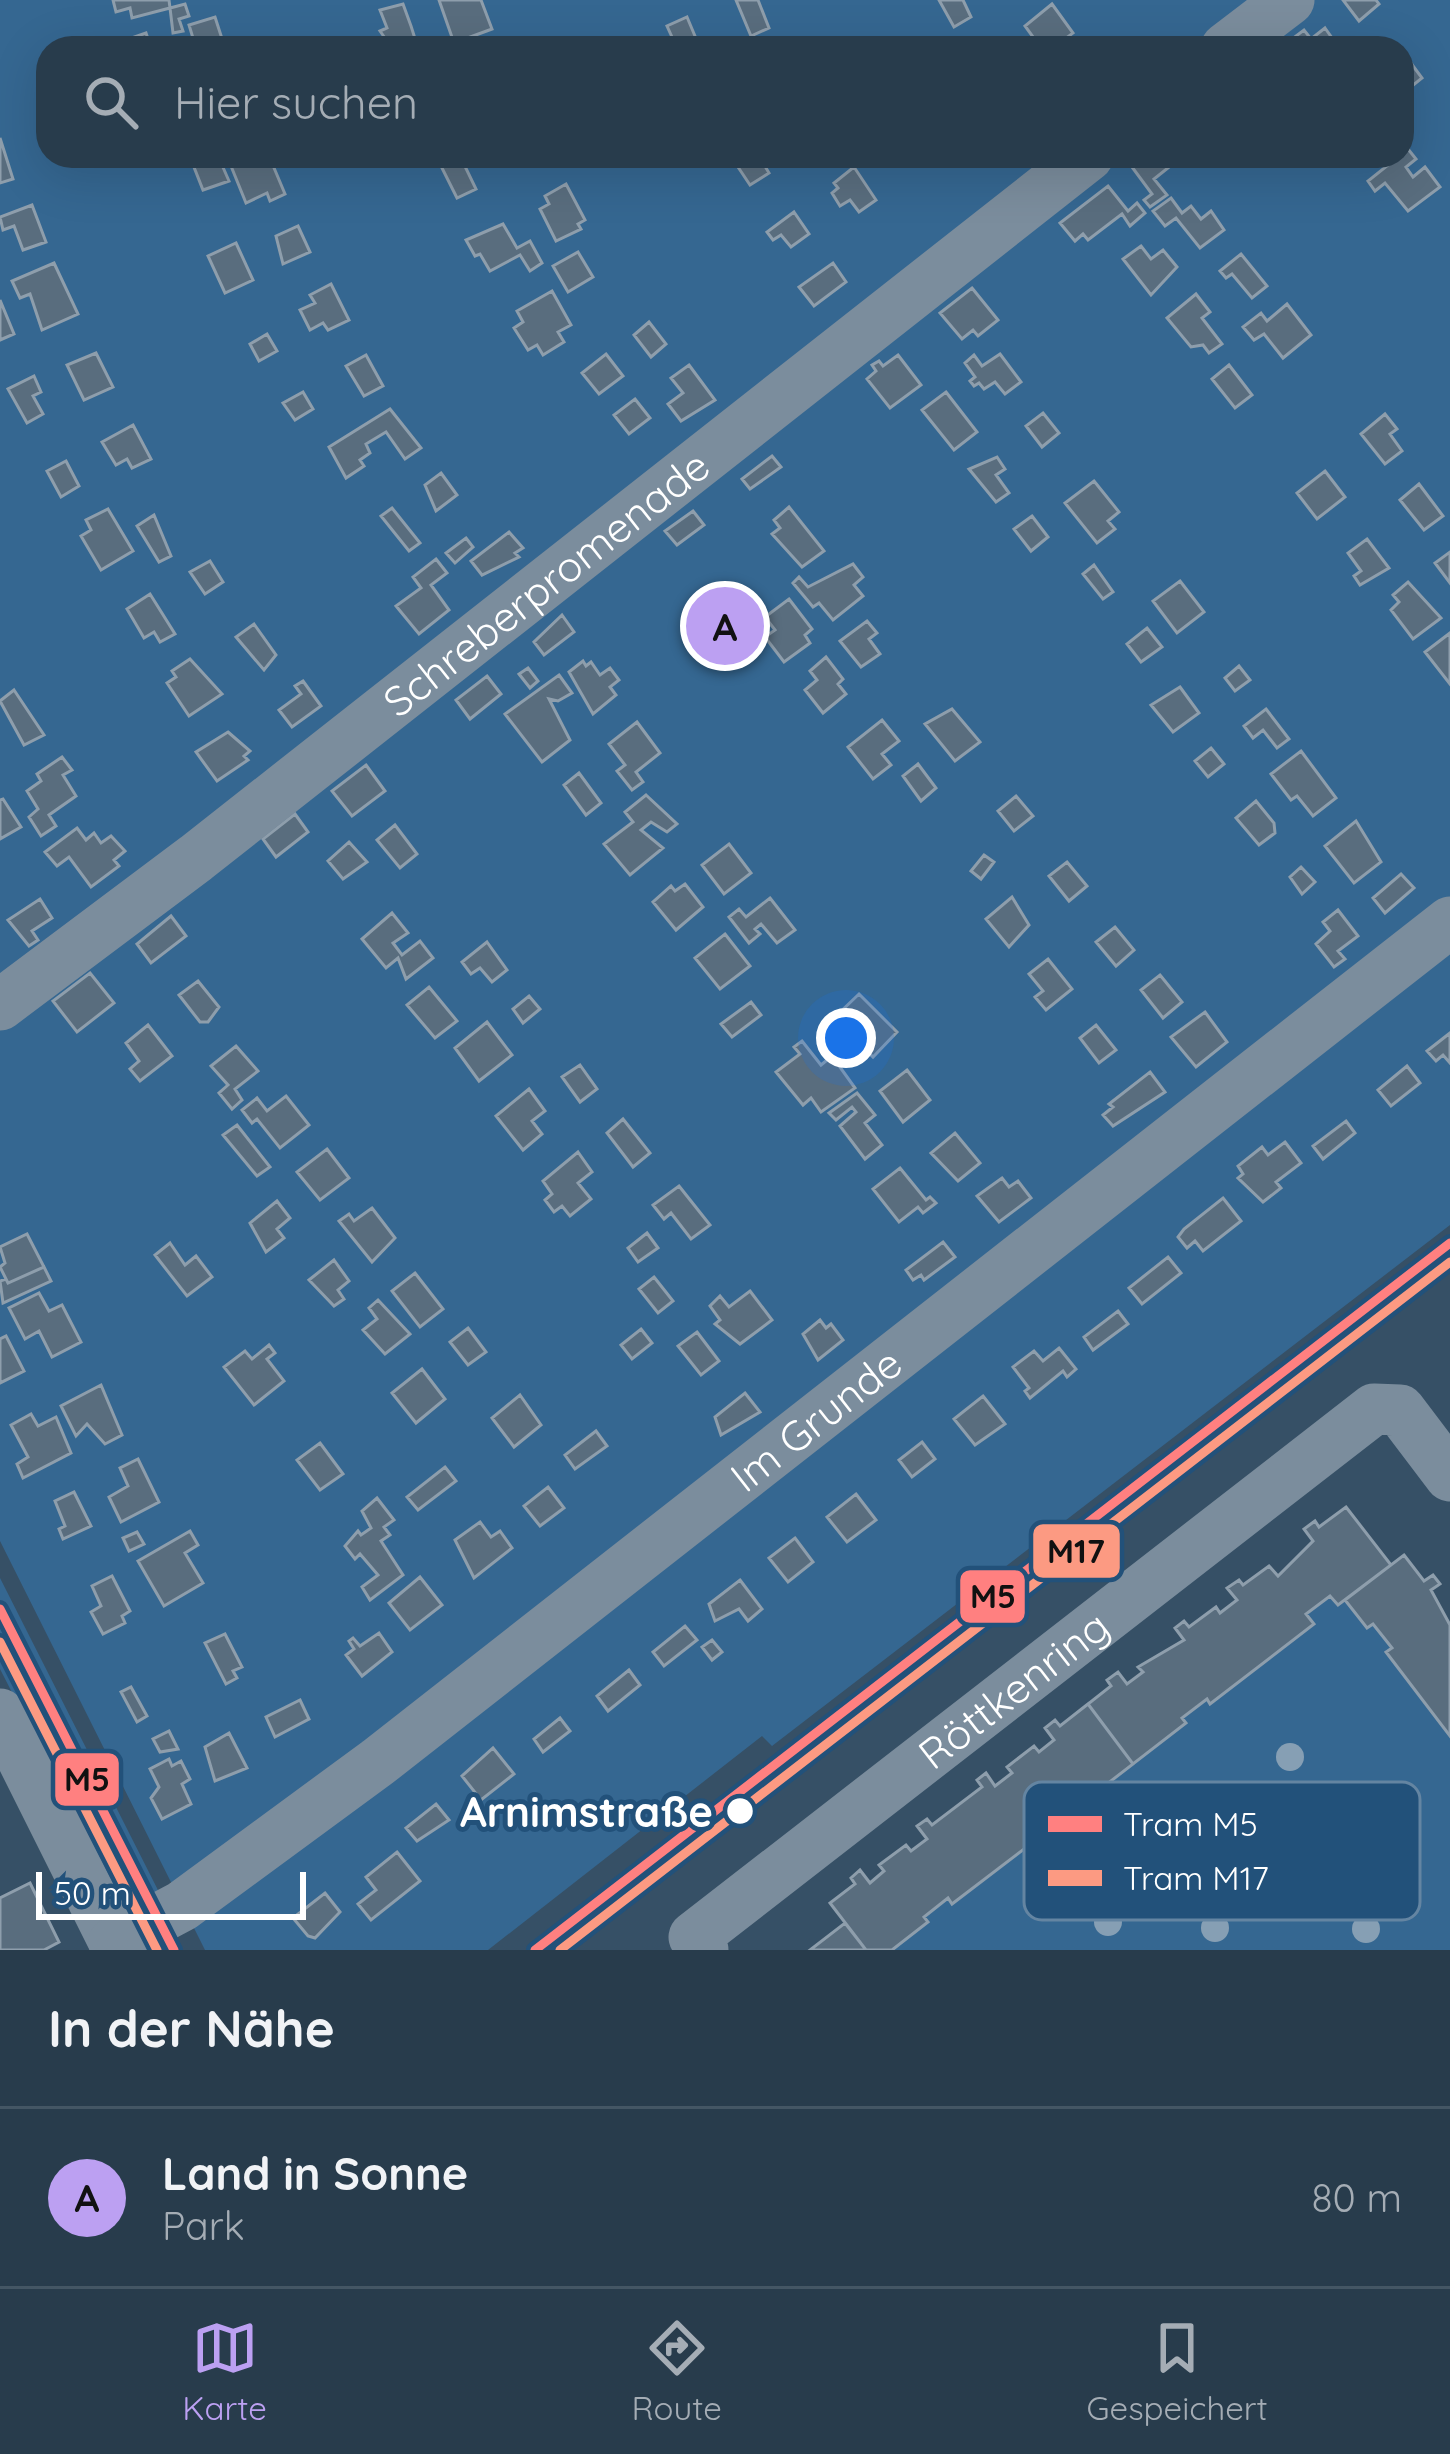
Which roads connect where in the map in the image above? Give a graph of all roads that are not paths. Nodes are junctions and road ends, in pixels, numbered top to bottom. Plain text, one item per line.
1 (1288, 0) edge
2 (1242, 36) edge
3 (1073, 168) edge
4 (1450, 922) edge
5 (0, 1005) edge
6 (1443, 1451) edge
7 (0, 1714) edge
8 (116, 1946) edge
9 (691, 1946) edge

1 - 2 street
3 - 5 street, Schreberpromenade
4 - 8 street, Im Grunde
6 - 9 street, Röttkenring
7 - 8 street

